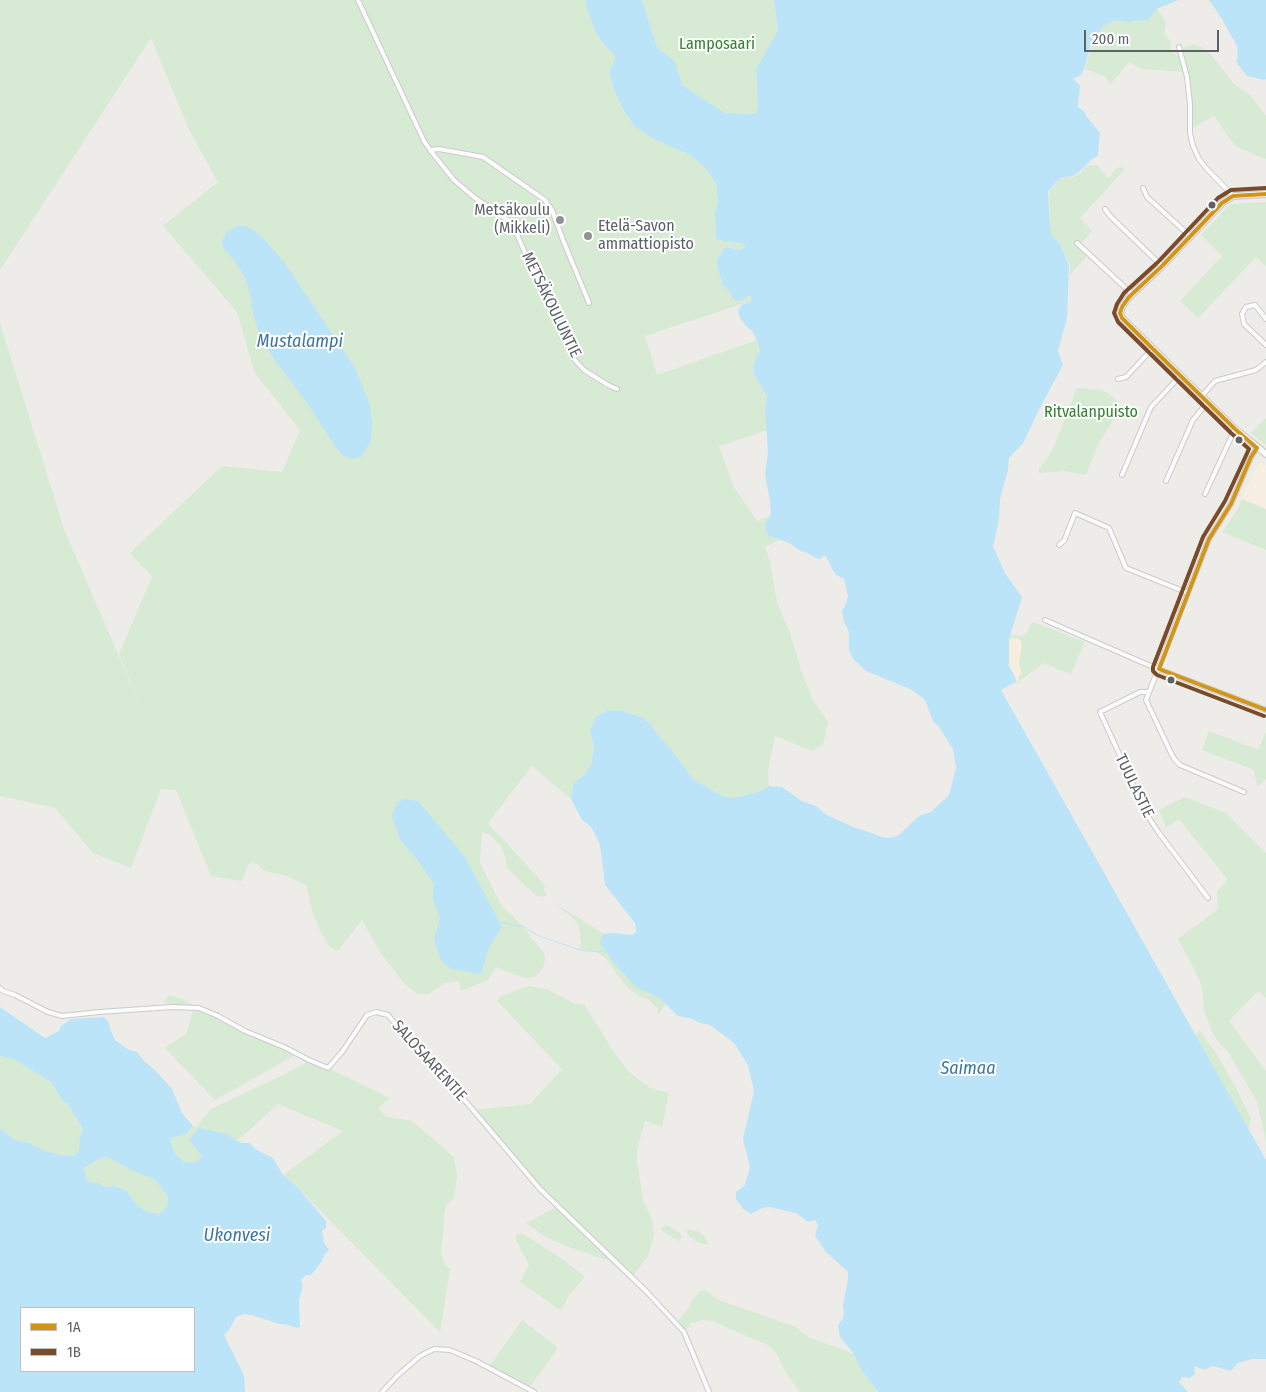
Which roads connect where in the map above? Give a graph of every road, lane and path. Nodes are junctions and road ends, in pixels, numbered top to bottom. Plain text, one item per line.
1 (358, 0) edge
2 (1179, 47) dead end
3 (430, 150) junction
4 (1143, 188) dead end
5 (1266, 194) edge
6 (1233, 196) junction
7 (1105, 209) dead end
8 (1190, 237) junction
9 (1077, 243) dead end
10 (1162, 266) junction
11 (1132, 294) junction
12 (589, 303) dead end
13 (1266, 319) edge
14 (1266, 345) edge
15 (1153, 348) junction
16 (1266, 362) edge
17 (1181, 375) junction
18 (1118, 378) dead end
19 (617, 389) dead end
20 (1202, 396) junction
21 (1208, 402) junction
22 (1235, 429) junction
23 (1257, 448) junction
24 (1266, 454) edge
25 (1122, 476) dead end
26 (1166, 480) dead end
27 (1205, 494) dead end
28 (1059, 546) dead end
29 (1188, 593) junction
30 (1045, 620) dead end
31 (1159, 669) junction
32 (1149, 692) junction
33 (1266, 710) edge
34 (1244, 792) dead end
35 (1208, 898) dead end
36 (0, 988) edge
37 (382, 1392) edge
38 (534, 1392) edge
39 (709, 1392) edge

1 - 3 street, METSÄKOULUNTIE
2 - 6 street
3 - 12 street
3 - 19 street, METSÄKOULUNTIE
4 - 8 street
5 - 6 street
6 - 8 street
7 - 10 street
8 - 10 street
9 - 11 street
10 - 11 street
11 - 15 street
13 - 14 street
15 - 17 street
15 - 18 street
16 - 20 street
17 - 20 street
17 - 25 street
20 - 21 street
21 - 22 street
21 - 26 street
22 - 23 street
22 - 27 street
23 - 24 street
23 - 29 street
28 - 29 street
29 - 31 street
30 - 31 street
31 - 32 street
31 - 33 street
32 - 34 street
32 - 35 street, TUULASTIE
36 - 39 street, SALOSAARENTIE
37 - 38 street

